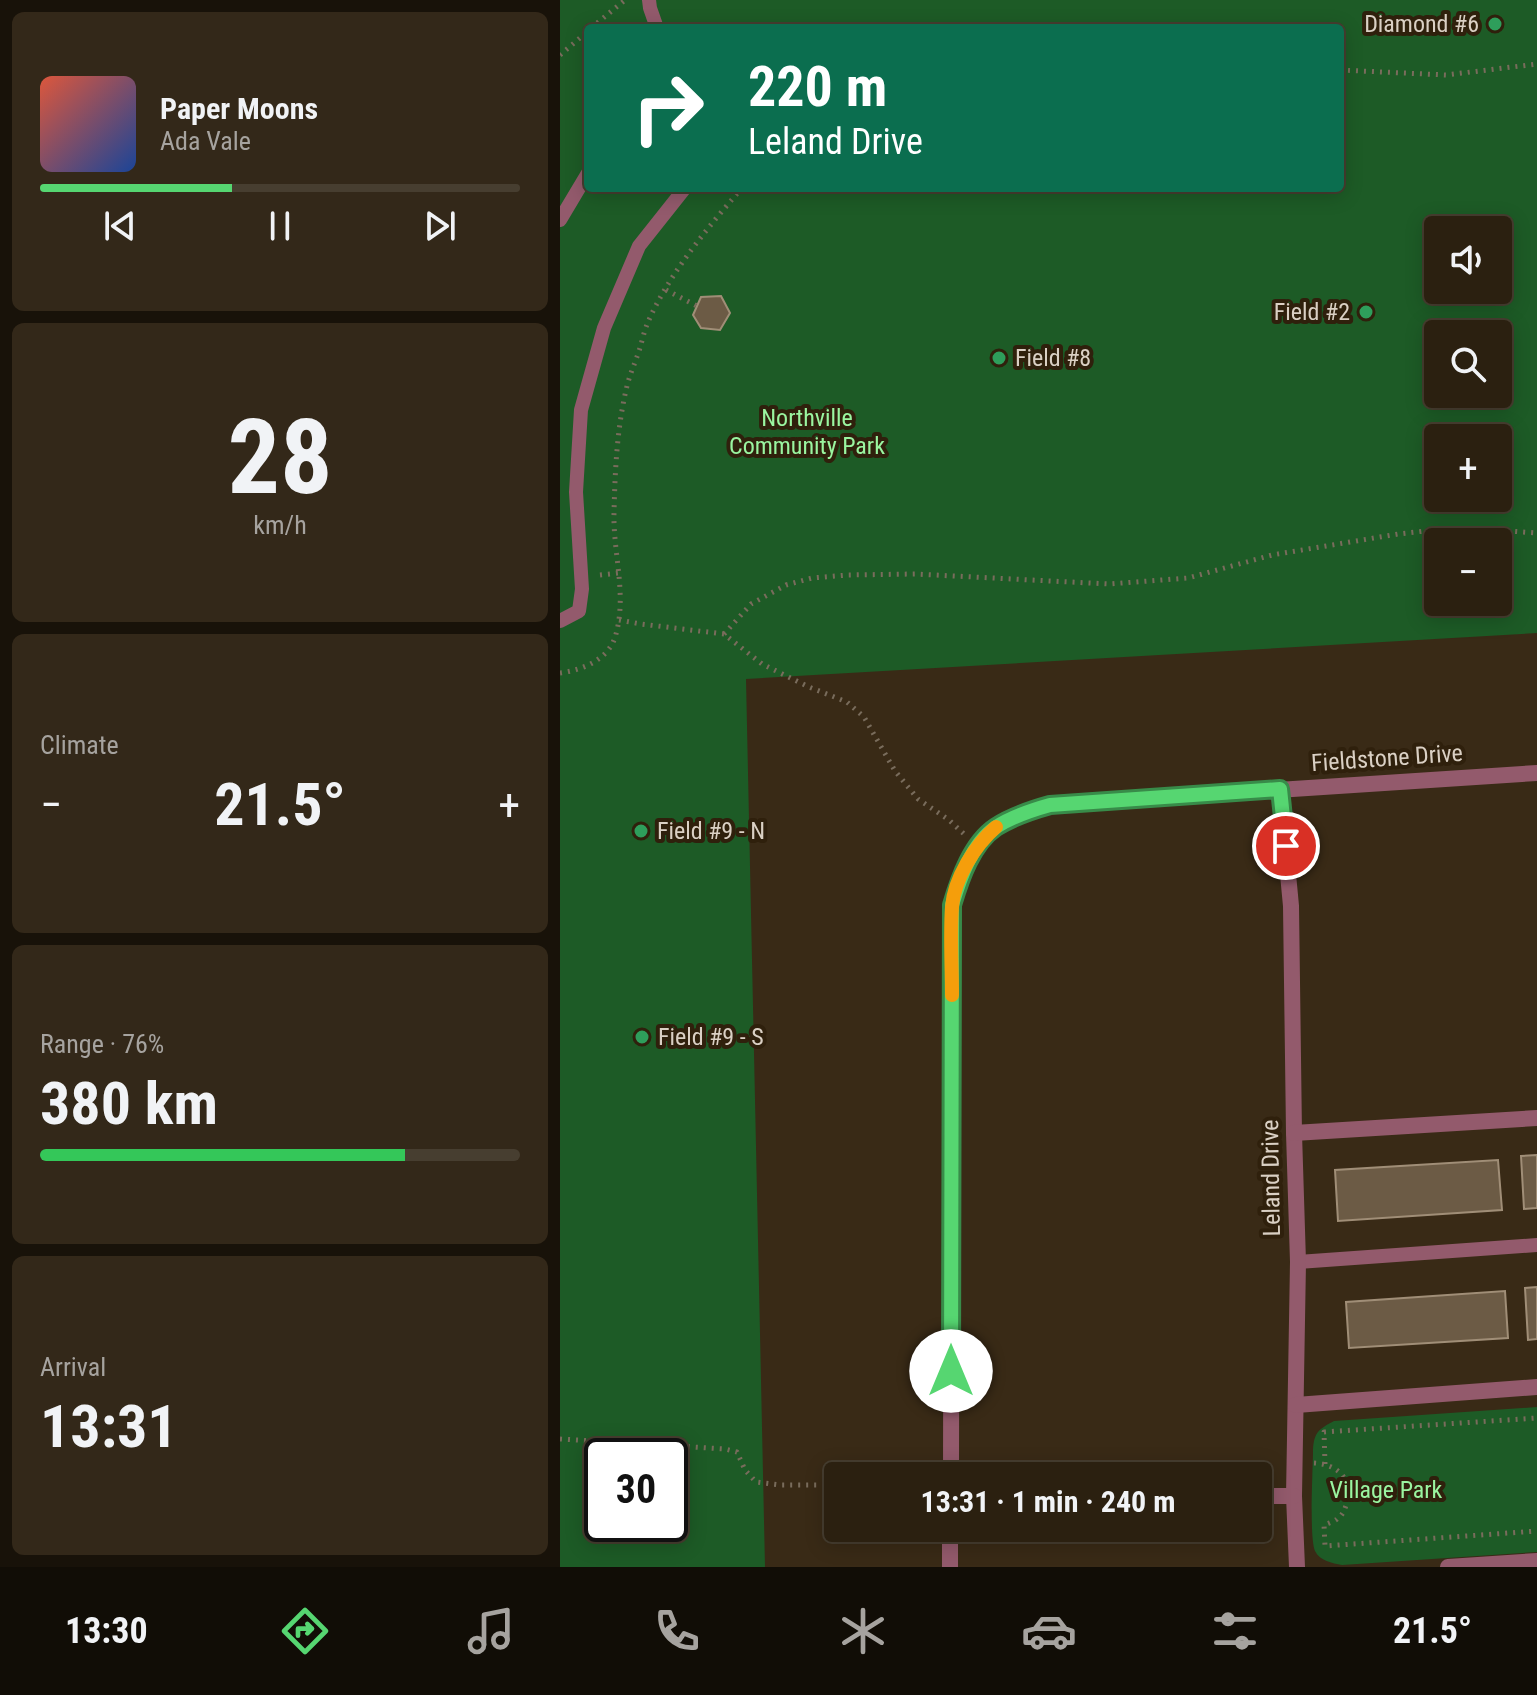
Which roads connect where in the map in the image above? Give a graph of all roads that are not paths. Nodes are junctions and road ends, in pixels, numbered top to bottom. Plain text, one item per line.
1 (649, 0) edge
2 (656, 24) edge
3 (584, 180) edge
4 (682, 192) edge
5 (560, 220) edge
6 (560, 621) edge
7 (1537, 773) edge
8 (1280, 789) junction
9 (1537, 1118) edge
10 (1294, 1133) junction
11 (1537, 1245) edge
12 (1298, 1262) junction
13 (1537, 1387) edge
14 (1296, 1405) junction
15 (951, 1462) edge
16 (1272, 1496) edge
17 (1294, 1496) junction
18 (950, 1542) edge
19 (1537, 1561) edge
20 (950, 1567) edge
21 (1297, 1567) edge
22 (1448, 1567) edge

1 - 2 lane
3 - 5 lane
4 - 6 lane
7 - 8 street, Fieldstone Drive
8 - 10 street, Leland Drive
8 - 15 street, Fieldstone Drive
9 - 10 street
10 - 12 street, Leland Drive
11 - 12 lane
12 - 14 street, Leland Drive
13 - 14 street
14 - 17 street, Leland Drive
16 - 17 street
17 - 21 street, Leland Drive
18 - 20 street
19 - 22 street

